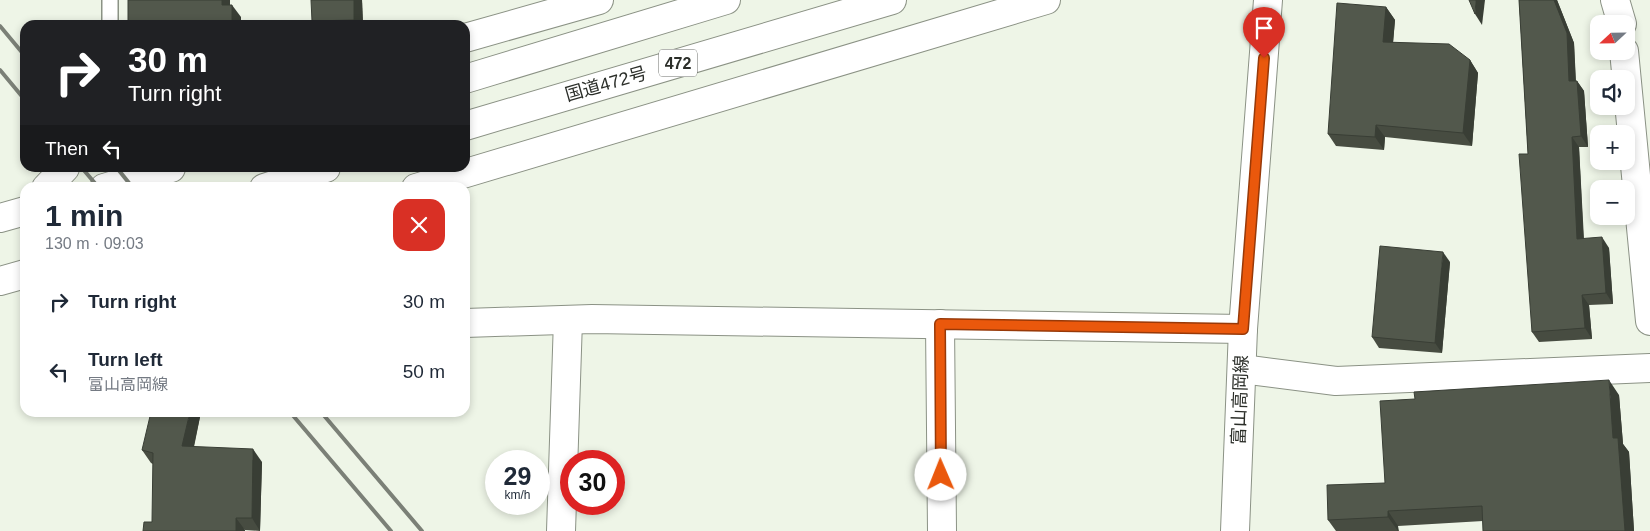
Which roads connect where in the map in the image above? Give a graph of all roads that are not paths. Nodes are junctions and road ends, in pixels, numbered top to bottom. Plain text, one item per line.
1 (110, 0) edge
2 (599, 0) edge
3 (726, 0) edge
4 (892, 0) edge
5 (1046, 0) edge
6 (1268, 0) edge
7 (1616, 0) edge
8 (1620, 15) edge
9 (110, 20) edge
10 (470, 37) edge
11 (1625, 60) edge
12 (470, 77) edge
13 (470, 125) edge
14 (61, 172) edge
15 (158, 172) edge
16 (313, 172) edge
17 (470, 172) edge
18 (470, 172) edge
19 (52, 182) edge
20 (124, 182) edge
21 (280, 182) edge
22 (436, 182) edge
23 (20, 275) edge
24 (0, 281) edge
25 (568, 320) junction
26 (1650, 321) edge
27 (470, 323) edge
28 (940, 324) junction
29 (1243, 329) junction
30 (1650, 368) edge
31 (1242, 369) junction
32 (561, 531) edge
33 (942, 531) edge
34 (1235, 531) edge

1 - 9 lane
2 - 10 main road
3 - 12 main road
4 - 13 main road, 国道472号 / 472
5 - 17 main road
6 - 29 main road, 富山高岡線
7 - 8 main road
11 - 26 main road
14 - 19 main road
15 - 20 main road
16 - 21 main road
18 - 22 main road
23 - 24 main road
25 - 27 main road
25 - 28 main road
25 - 32 main road
28 - 29 main road
28 - 33 main road
29 - 31 main road, 富山高岡線
30 - 31 main road
31 - 34 main road, 富山高岡線

